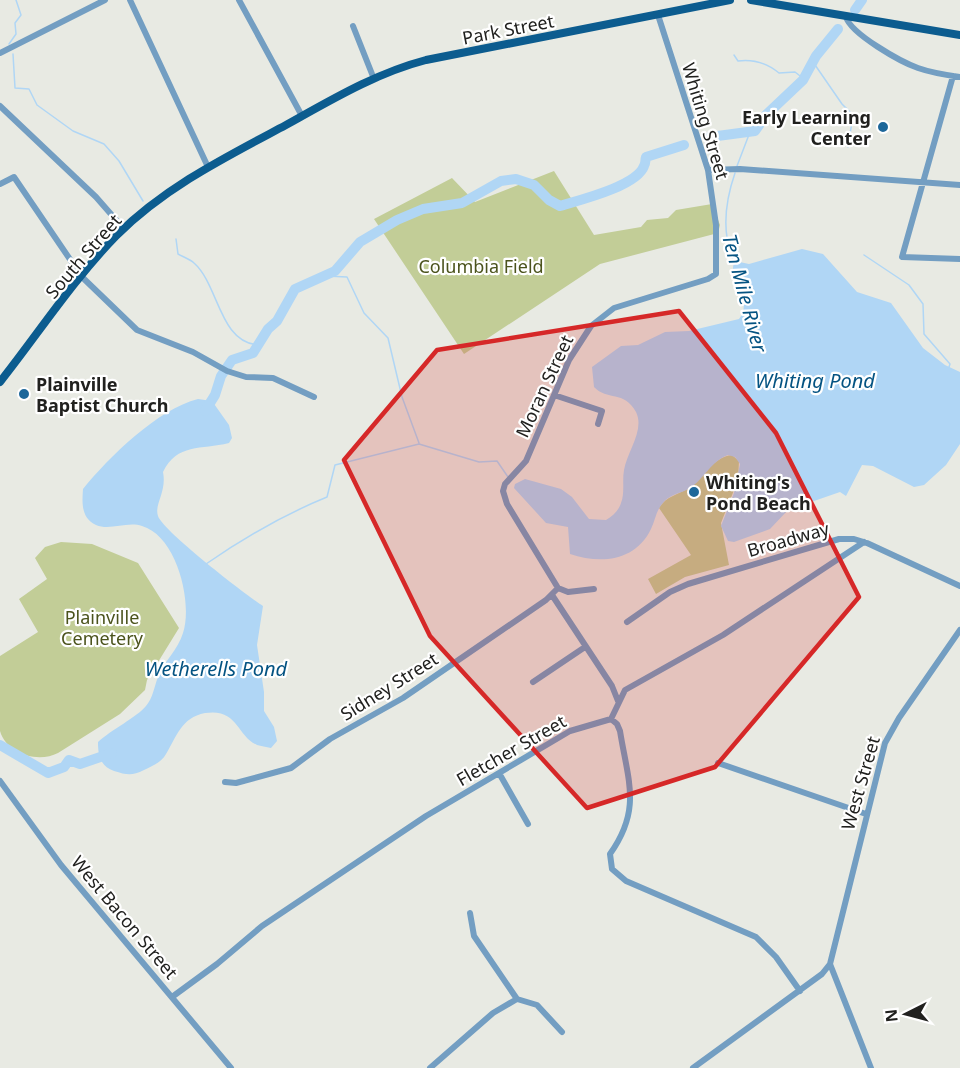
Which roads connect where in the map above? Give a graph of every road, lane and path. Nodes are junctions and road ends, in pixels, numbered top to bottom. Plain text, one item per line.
1 (105, 0) edge
2 (130, 0) edge
3 (239, 0) edge
4 (730, 0) edge
5 (751, 0) edge
6 (764, 1) edge
7 (778, 2) edge
8 (658, 15) junction
9 (846, 17) junction
10 (353, 26) dead end
11 (960, 35) edge
12 (0, 53) edge
13 (956, 76) edge
14 (374, 79) junction
15 (0, 106) edge
16 (302, 116) junction
17 (208, 167) junction
18 (708, 170) junction
19 (922, 182) junction
20 (0, 184) edge
21 (960, 185) edge
22 (124, 229) junction
23 (960, 259) edge
24 (716, 274) joint
25 (82, 277) junction
26 (0, 382) edge
27 (554, 395) junction
28 (314, 397) dead end
29 (598, 424) dead end
30 (864, 542) junction
31 (960, 586) edge
32 (558, 588) junction
33 (594, 589) dead end
34 (552, 595) junction
35 (627, 622) dead end
36 (960, 630) edge
37 (585, 647) junction
38 (533, 682) dead end
39 (619, 703) junction
40 (611, 720) junction
41 (718, 763) dead end
42 (499, 773) junction
43 (0, 781) edge
44 (225, 782) dead end
45 (866, 814) junction
46 (528, 824) dead end
47 (470, 913) dead end
48 (830, 964) junction
49 (800, 991) junction
50 (172, 997) junction
51 (517, 999) junction
52 (562, 1032) dead end
53 (231, 1068) edge
54 (430, 1068) edge
55 (693, 1068) edge
56 (871, 1068) edge

1 - 12 street
2 - 17 street
3 - 16 street
4 - 8 main road, Park Street
5 - 6 main road
6 - 7 main road
7 - 9 main road
8 - 14 main road, Park Street
8 - 18 street, Whiting Street
9 - 11 main road
9 - 13 street
10 - 14 street
13 - 19 street
14 - 16 main road, Park Street
15 - 22 street
16 - 17 main road, South Street
17 - 22 main road, South Street
18 - 19 street
18 - 24 street, Whiting Street
19 - 21 street
19 - 23 street
20 - 25 street
22 - 25 main road, South Street
24 - 27 street, Moran Street
25 - 26 main road, South Street
25 - 28 street
27 - 29 street
27 - 32 street, Moran Street
30 - 31 street, Broadway
30 - 35 street, Broadway
30 - 39 street
32 - 33 street
32 - 34 street, Sidney Street
34 - 37 street
34 - 44 street, Sidney Street
36 - 45 street, West Street
37 - 38 street
37 - 39 street
39 - 40 street
40 - 42 street, Fletcher Street
40 - 49 street
41 - 45 street
42 - 46 street
42 - 50 street, Fletcher Street
43 - 50 street, West Bacon Street
45 - 48 street, West Street
47 - 51 street
48 - 49 street
48 - 56 street
49 - 55 street
50 - 53 street, West Bacon Street
51 - 52 street
51 - 54 street

